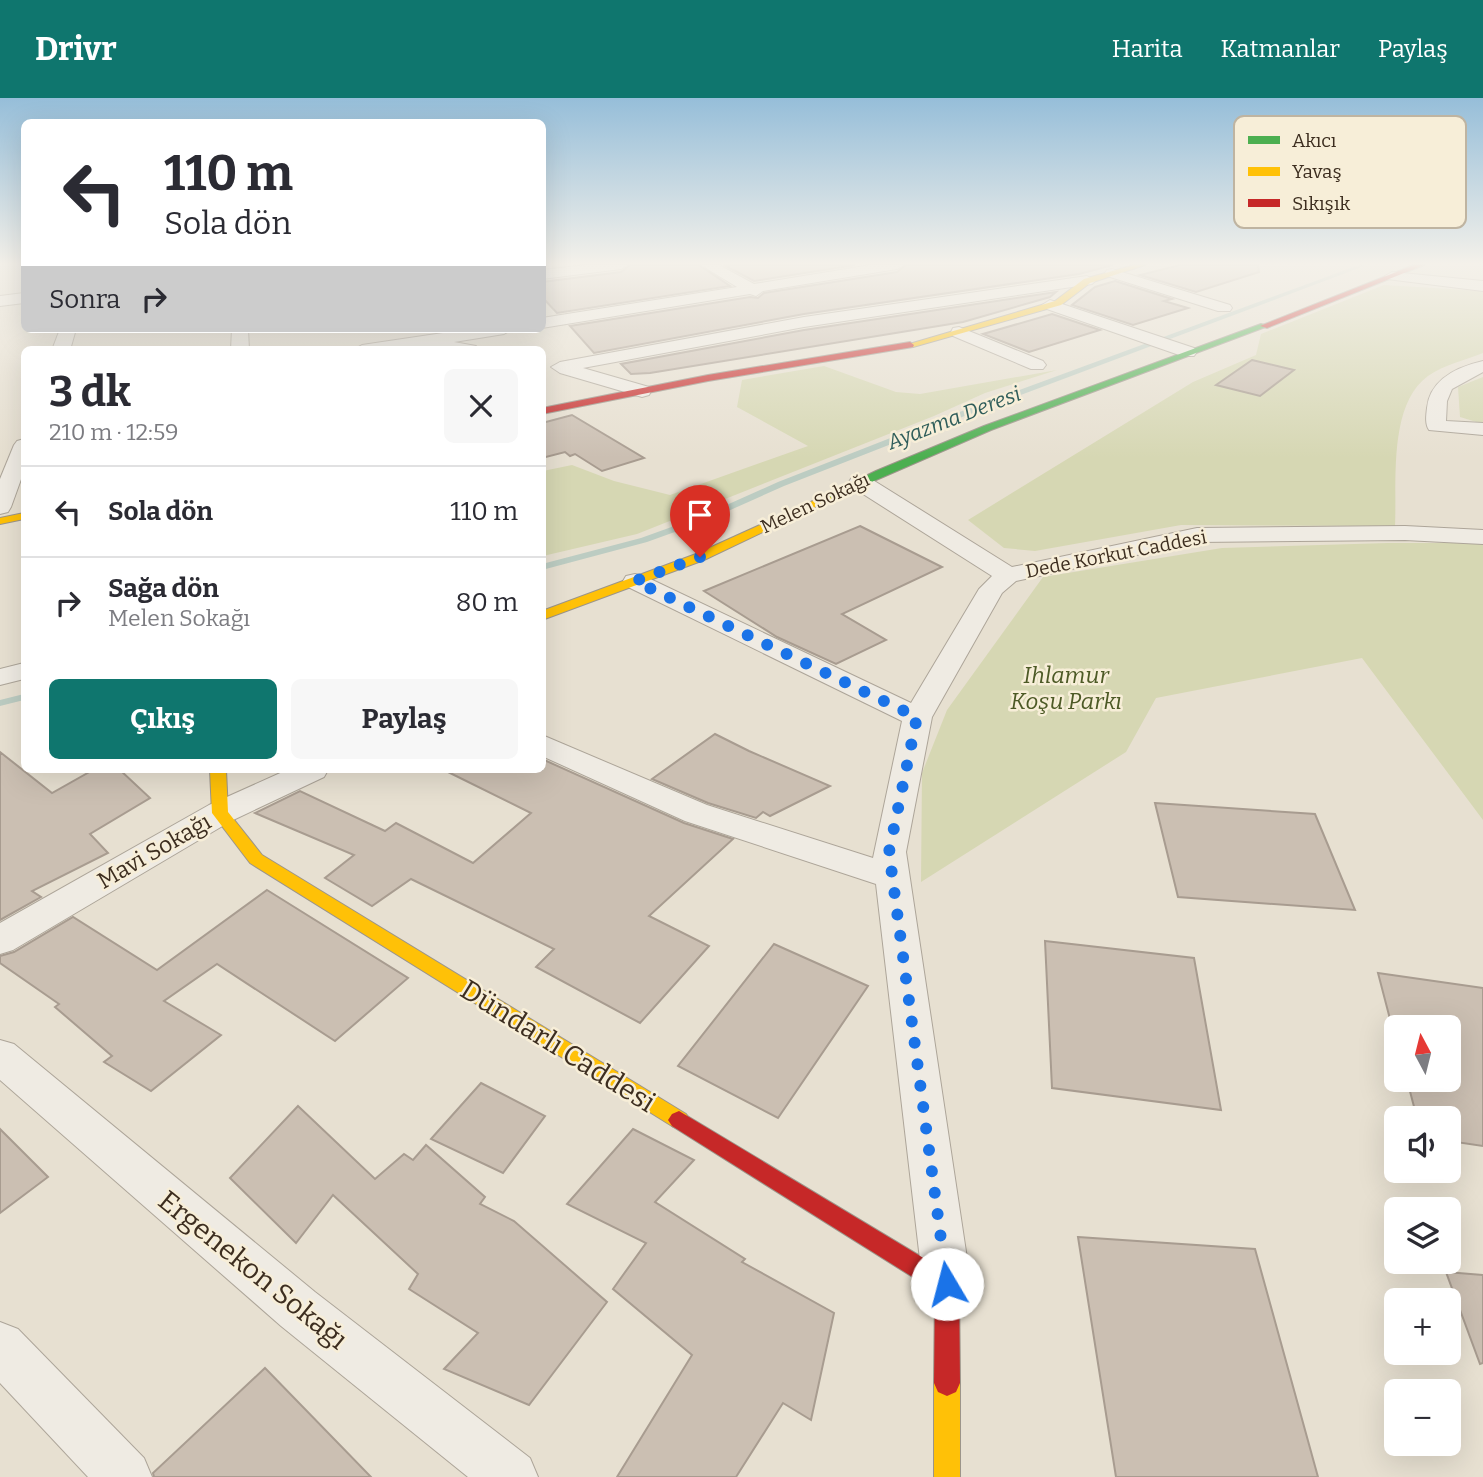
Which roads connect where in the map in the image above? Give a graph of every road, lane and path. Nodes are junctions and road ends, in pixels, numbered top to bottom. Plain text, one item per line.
1 (767, 329) edge
2 (968, 329) edge
3 (1122, 329) edge
4 (1253, 329) edge
5 (959, 332) junction
6 (477, 333) edge
7 (424, 341) junction
8 (390, 346) edge
9 (450, 346) edge
10 (1188, 352) junction
11 (1037, 365) dead end
12 (551, 366) edge
13 (1483, 366) edge
14 (642, 391) junction
15 (546, 410) edge
16 (1483, 429) edge
17 (21, 453) edge
18 (860, 482) junction
19 (0, 507) edge
20 (21, 517) edge
21 (0, 521) edge
22 (1483, 537) edge
23 (1008, 575) junction
24 (635, 581) junction
25 (546, 614) edge
26 (21, 672) edge
27 (0, 677) edge
28 (917, 717) junction
29 (546, 746) edge
30 (218, 773) edge
31 (307, 773) edge
32 (220, 813) junction
33 (890, 876) junction
34 (0, 940) edge
35 (0, 1056) edge
36 (947, 1284) junction
37 (0, 1346) edge
38 (125, 1477) edge
39 (511, 1477) edge
40 (947, 1477) edge

1 - 12 street
2 - 5 street
3 - 10 street
4 - 10 street, Melen Sokağı
5 - 11 street
5 - 14 street
6 - 7 street
7 - 8 street
7 - 9 street
10 - 18 street, Melen Sokağı
12 - 14 street
13 - 16 street
14 - 15 street
17 - 19 street
18 - 23 street, Dede Korkut Caddesi
18 - 24 street, Melen Sokağı
20 - 21 street
22 - 23 street, Dede Korkut Caddesi
23 - 28 street
24 - 25 street, Melen Sokağı
24 - 28 street
26 - 27 street
28 - 33 street
29 - 33 street
30 - 32 street
31 - 32 street, Mavi Sokağı
32 - 34 street, Mavi Sokağı
32 - 36 street, Dündarlı Caddesi
33 - 36 street
35 - 39 street, Ergenekon Sokağı
36 - 40 street
37 - 38 street

